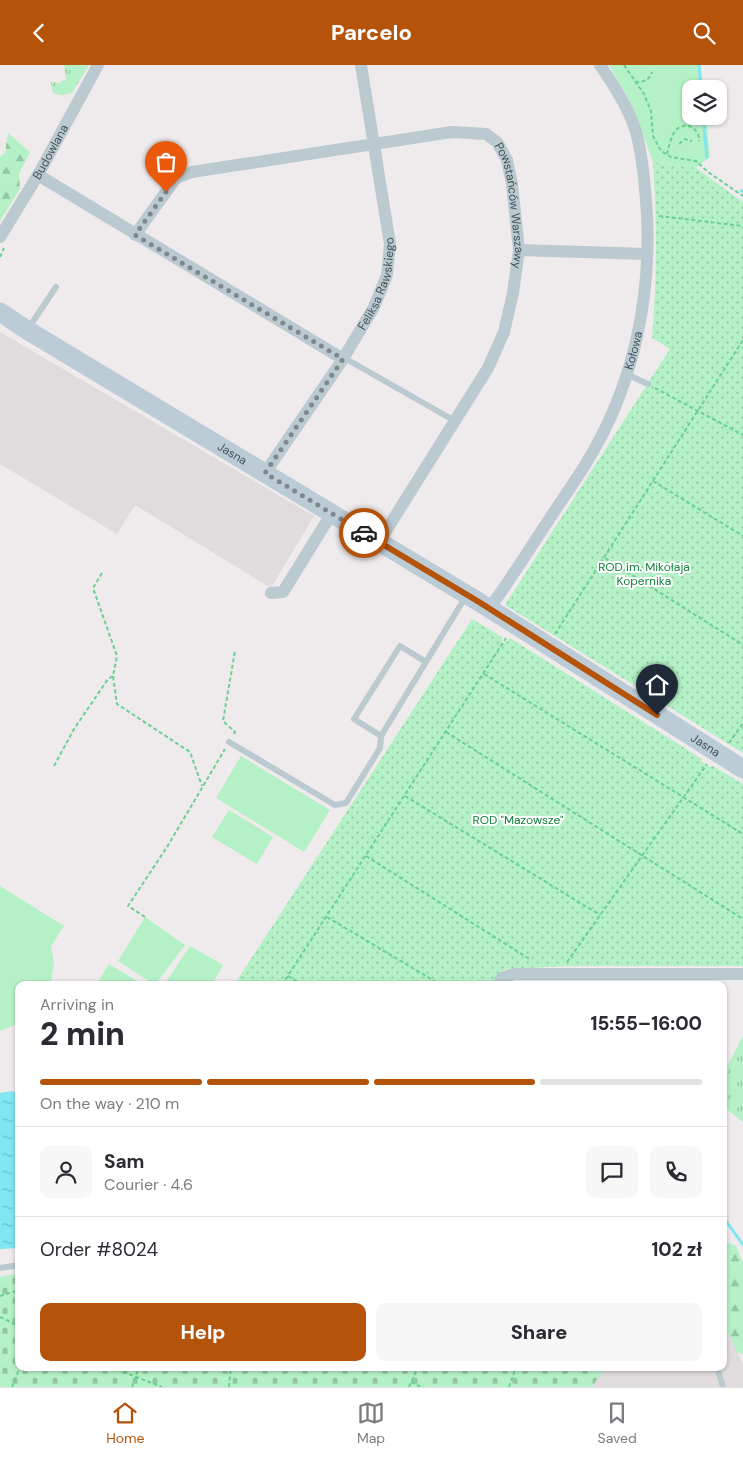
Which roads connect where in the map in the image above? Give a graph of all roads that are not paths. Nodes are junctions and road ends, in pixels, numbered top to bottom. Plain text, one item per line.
1 (98, 65) edge
2 (361, 65) edge
3 (600, 65) edge
4 (374, 144) junction
5 (38, 175) junction
6 (135, 235) junction
7 (0, 237) edge
8 (519, 250) junction
9 (647, 254) junction
10 (56, 287) dead end
11 (0, 311) edge
12 (0, 321) edge
13 (27, 330) junction
14 (343, 359) junction
15 (626, 374) junction
16 (648, 384) road end
17 (456, 421) junction
18 (265, 473) junction
19 (332, 513) junction
20 (378, 542) junction
21 (271, 593) dead end
22 (467, 595) junction
23 (490, 609) junction
24 (426, 662) junction
25 (380, 736) junction
26 (229, 742) road end
27 (743, 769) edge
28 (743, 974) edge
29 (501, 981) edge
30 (15, 1266) edge
31 (0, 1268) edge
32 (717, 1371) edge
33 (722, 1387) edge

1 - 5 street, Budowlana
2 - 4 street, Feliksa Rawskiego
3 - 9 street, Kołowa
4 - 6 street, Powstańców Warszawy
4 - 8 street, Powstańców Warszawy
4 - 14 street, Feliksa Rawskiego
5 - 6 street
5 - 7 street, Budowlana
6 - 14 street
8 - 9 street
8 - 17 street, Powstańców Warszawy
9 - 15 street, Kołowa
10 - 13 lane
11 - 13 street, Jasna
12 - 13 street, Jasna
13 - 18 street, Jasna
14 - 17 lane
14 - 18 street, Feliksa Rawskiego
15 - 16 lane
15 - 23 street, Kołowa
17 - 20 street, Powstańców Warszawy
18 - 19 street, Jasna
19 - 20 street, Jasna
19 - 21 street
20 - 22 street, Jasna
22 - 23 street, Jasna
22 - 24 lane
23 - 27 street, Jasna
24 - 25 lane
24 - 25 lane
25 - 26 lane
28 - 29 street
30 - 31 lane
32 - 33 lane

